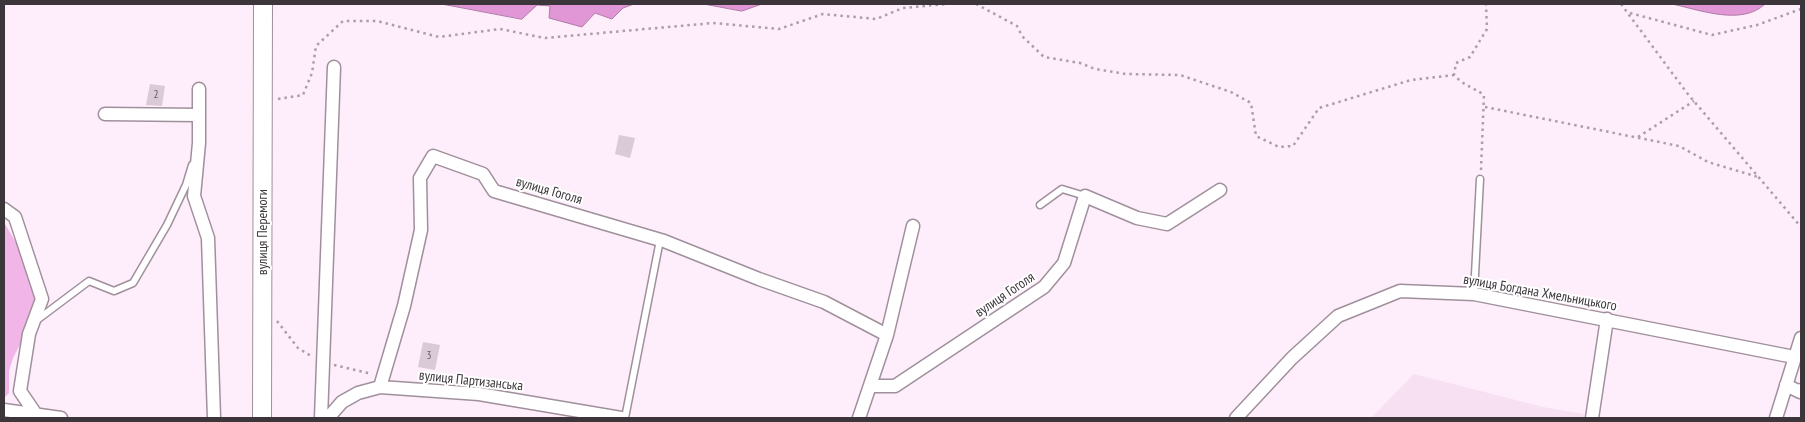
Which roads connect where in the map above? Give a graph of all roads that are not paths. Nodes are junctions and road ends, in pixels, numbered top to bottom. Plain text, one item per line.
1 (263, 4) edge
2 (334, 67) dead end
3 (199, 89) dead end
4 (105, 114) dead end
5 (199, 115) junction
6 (199, 143) junction
7 (1480, 179) road end
8 (1220, 190) dead end
9 (1085, 196) junction
10 (1040, 205) dead end
11 (4, 209) edge
12 (913, 226) dead end
13 (660, 240) junction
14 (1474, 294) junction
15 (1607, 320) junction
16 (34, 322) junction
17 (887, 335) junction
18 (1801, 338) edge
19 (1794, 357) junction
20 (1786, 385) junction
21 (870, 386) junction
22 (380, 387) junction
23 (1801, 391) edge
24 (4, 410) edge
25 (35, 413) junction
26 (61, 418) edge
27 (214, 418) edge
28 (262, 418) edge
29 (321, 418) edge
30 (328, 418) edge
31 (621, 418) edge
32 (626, 418) edge
33 (859, 418) edge
34 (1236, 418) edge
35 (1592, 418) edge
36 (1776, 418) edge

1 - 28 main road, вулиця Перемоги
2 - 29 street
3 - 5 street
4 - 5 street
5 - 6 street
6 - 16 lane
6 - 27 street
7 - 14 lane
8 - 9 street
9 - 10 lane
9 - 21 street, вулиця Гоголя
11 - 16 street
12 - 17 street
13 - 17 street, вулиця Гоголя
13 - 22 street, вулиця Гоголя
13 - 32 lane
14 - 15 street, вулиця Богдана Хмельницького
14 - 34 street, вулиця Богдана Хмельницького
15 - 19 street, вулиця Богдана Хмельницького
15 - 35 street
16 - 25 street
17 - 21 street
18 - 19 street
19 - 20 street
20 - 23 street
20 - 36 street
21 - 33 street
22 - 30 street, вулиця Партизанська
22 - 31 street, вулиця Партизанська
24 - 25 street
25 - 26 street

